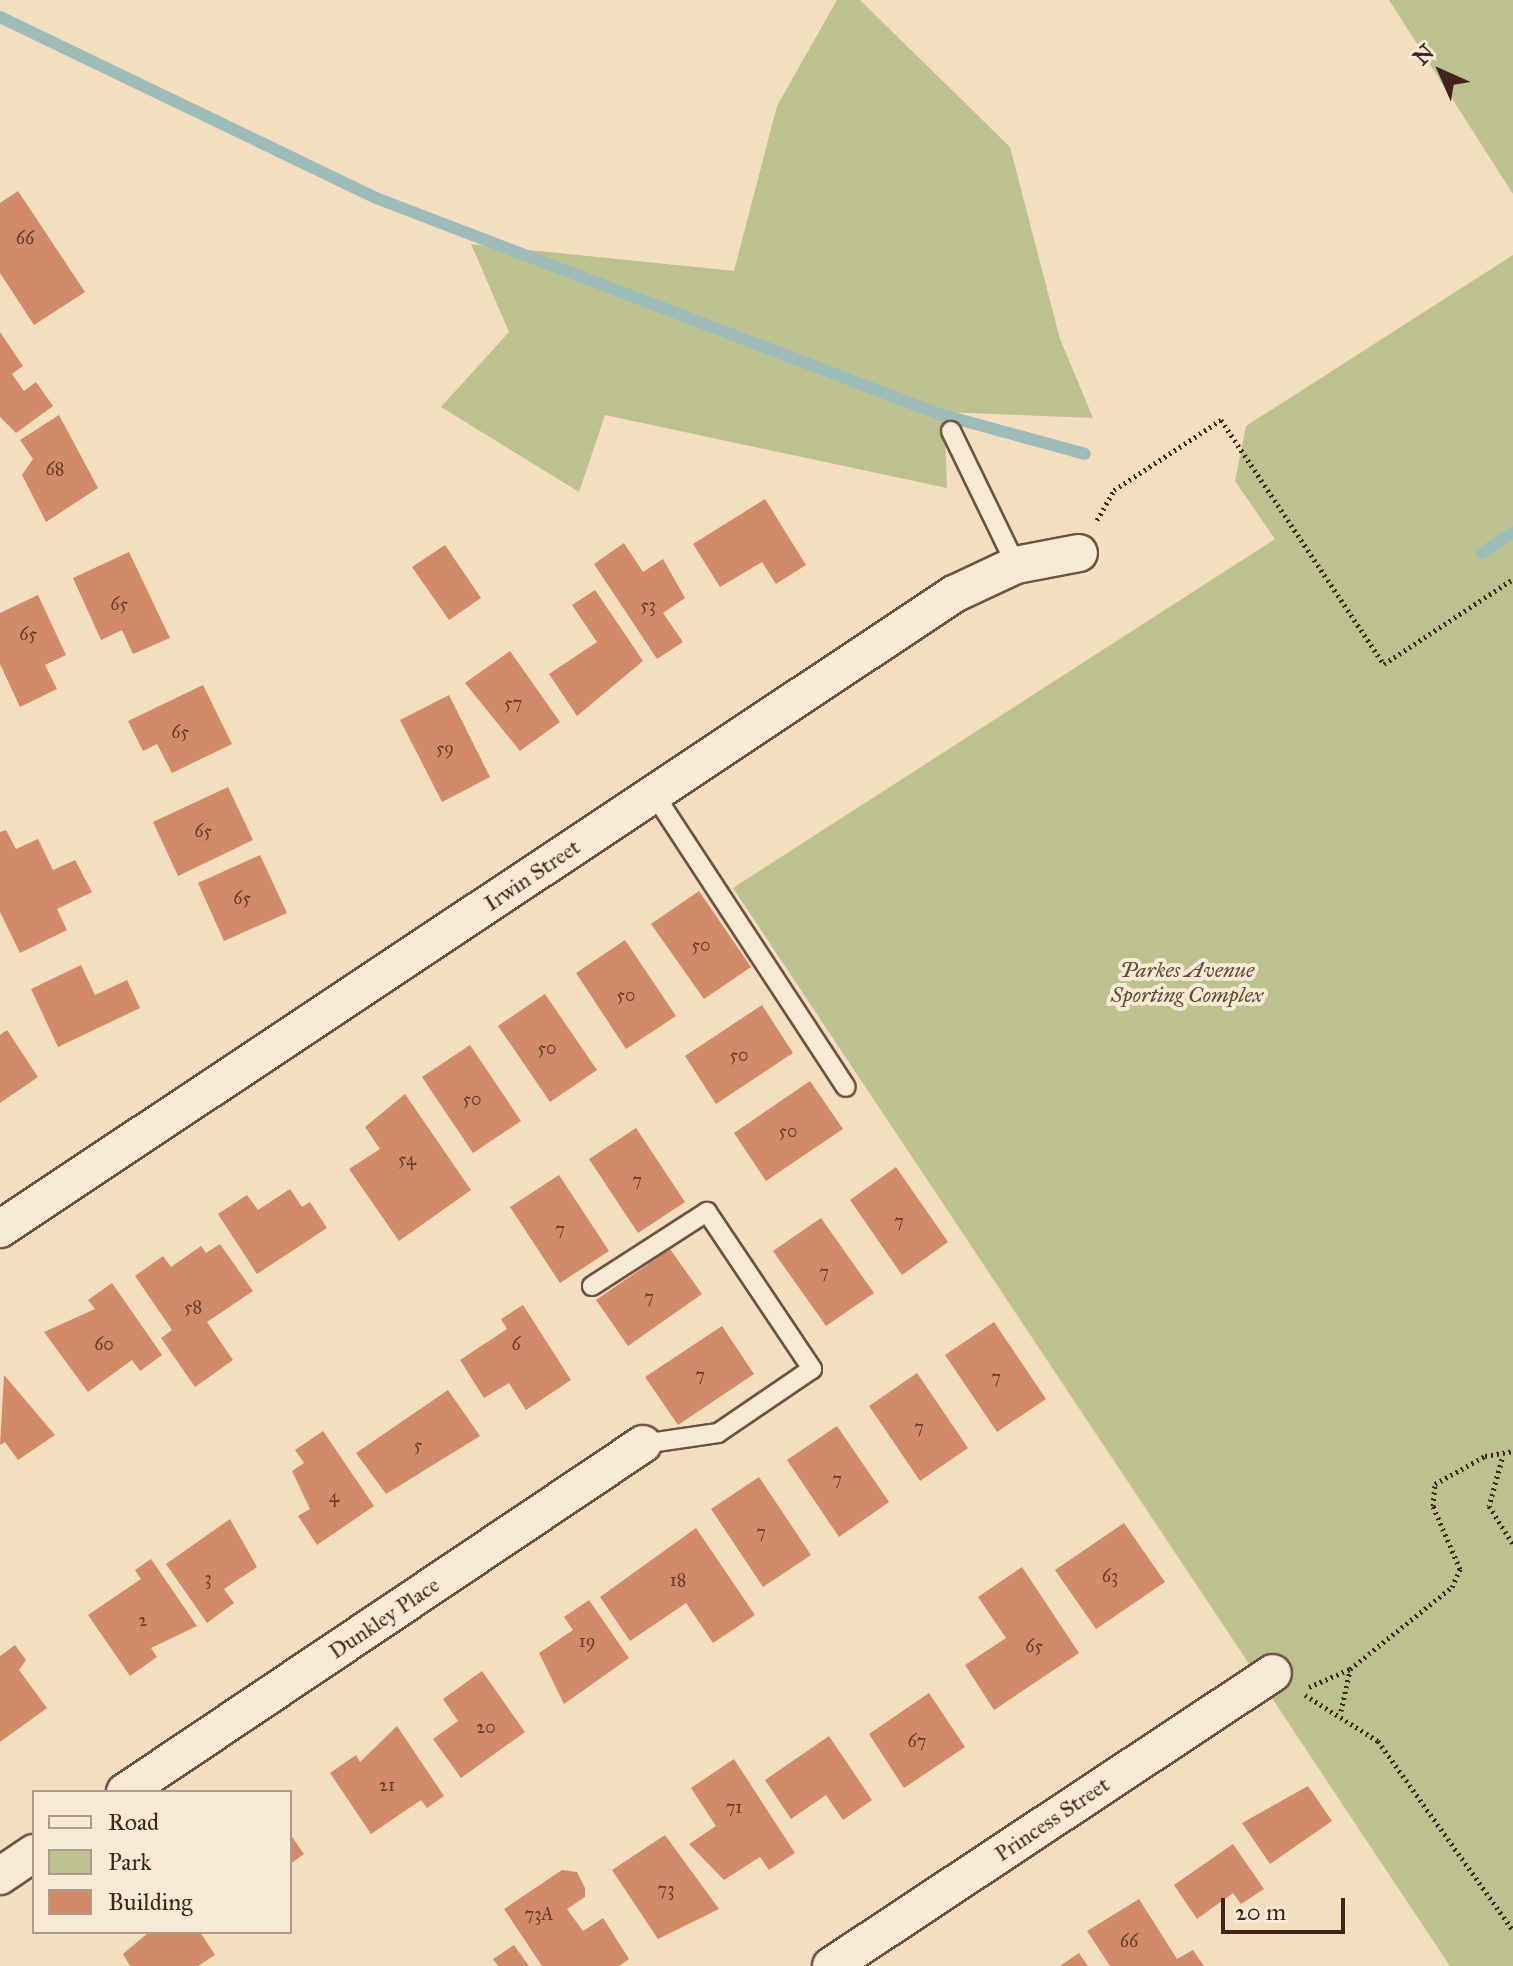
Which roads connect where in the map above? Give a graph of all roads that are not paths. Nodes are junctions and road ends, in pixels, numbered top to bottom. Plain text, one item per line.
1 (951, 431) dead end
2 (1079, 553) road end
3 (1016, 565) junction
4 (654, 794) junction
5 (846, 1087) dead end
6 (0, 1229) edge
7 (592, 1286) dead end
8 (643, 1444) joint
9 (1273, 1673) dead end
10 (128, 1790) edge
11 (32, 1854) edge
12 (0, 1876) edge
13 (831, 1966) edge

1 - 3 lane
2 - 3 street, Irwin Street
3 - 4 street, Irwin Street
4 - 5 lane
4 - 6 street, Irwin Street
7 - 8 lane
8 - 10 street, Dunkley Place
9 - 13 street, Princess Street
11 - 12 street

